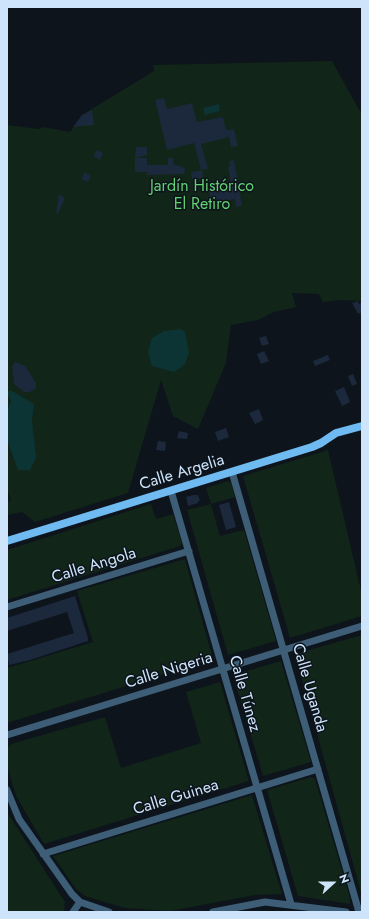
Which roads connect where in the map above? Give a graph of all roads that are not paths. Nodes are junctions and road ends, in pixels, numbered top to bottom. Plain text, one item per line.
1 (362, 426) edge
2 (232, 472) junction
3 (171, 491) junction
4 (7, 541) edge
5 (188, 552) junction
6 (7, 607) edge
7 (362, 626) edge
8 (283, 650) junction
9 (223, 669) junction
10 (7, 735) edge
11 (318, 769) junction
12 (257, 788) junction
13 (7, 790) edge
14 (43, 854) junction
15 (80, 902) junction
16 (291, 904) junction
17 (245, 908) edge
18 (73, 912) edge
19 (108, 912) edge
20 (213, 912) edge
21 (346, 912) edge
22 (359, 912) edge

1 - 2 street, Calle Argelia
2 - 3 street, Calle Argelia
2 - 8 street, Calle Uganda
3 - 4 street, Calle Argelia
3 - 5 street, Calle Túnez
5 - 6 street, Calle Angola
5 - 9 street, Calle Túnez
7 - 8 street, Calle Nigeria
8 - 9 street, Calle Nigeria
8 - 11 street, Calle Uganda
9 - 10 street, Calle Nigeria
9 - 12 street, Calle Túnez
11 - 12 street, Calle Guinea
11 - 22 street, Calle Uganda
12 - 14 street, Calle Guinea
12 - 16 street, Calle Túnez
13 - 14 street
14 - 15 street
15 - 18 street
15 - 19 street
16 - 17 street
16 - 21 street
17 - 20 street

